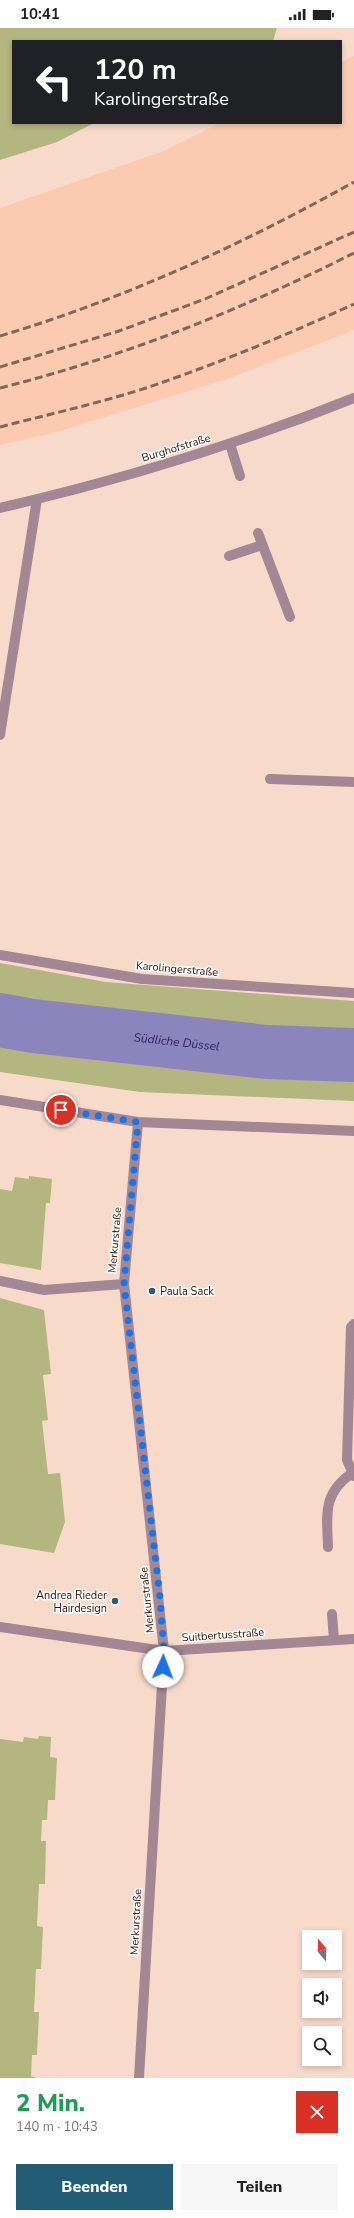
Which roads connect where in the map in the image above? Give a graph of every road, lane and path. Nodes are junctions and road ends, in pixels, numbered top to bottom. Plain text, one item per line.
1 (354, 398) edge
2 (230, 444) junction
3 (240, 476) dead end
4 (37, 500) junction
5 (0, 508) edge
6 (258, 533) dead end
7 (262, 545) junction
8 (229, 556) dead end
9 (290, 617) dead end
10 (0, 735) edge
11 (270, 779) dead end
12 (354, 782) edge
13 (0, 955) edge
14 (354, 993) edge
15 (0, 1100) edge
16 (138, 1122) junction
17 (354, 1131) edge
18 (0, 1281) edge
19 (124, 1284) junction
20 (354, 1324) edge
21 (353, 1474) edge
22 (328, 1547) dead end
23 (332, 1614) dead end
24 (0, 1627) edge
25 (354, 1639) edge
26 (334, 1640) junction
27 (164, 1651) junction
28 (139, 2078) edge

1 - 2 street, Burghofstraße
2 - 3 street
2 - 4 street, Burghofstraße
4 - 5 street, Burghofstraße
4 - 10 street
6 - 7 street
7 - 8 street
7 - 9 street
11 - 12 street
13 - 14 street, Karolingerstraße
15 - 16 street
16 - 17 street
16 - 19 street, Merkurstraße
18 - 19 street
19 - 27 street, Merkurstraße
20 - 21 street
21 - 22 street
23 - 26 street
24 - 27 street, Suitbertusstraße
25 - 26 street, Suitbertusstraße
26 - 27 street, Suitbertusstraße
27 - 28 street, Merkurstraße

